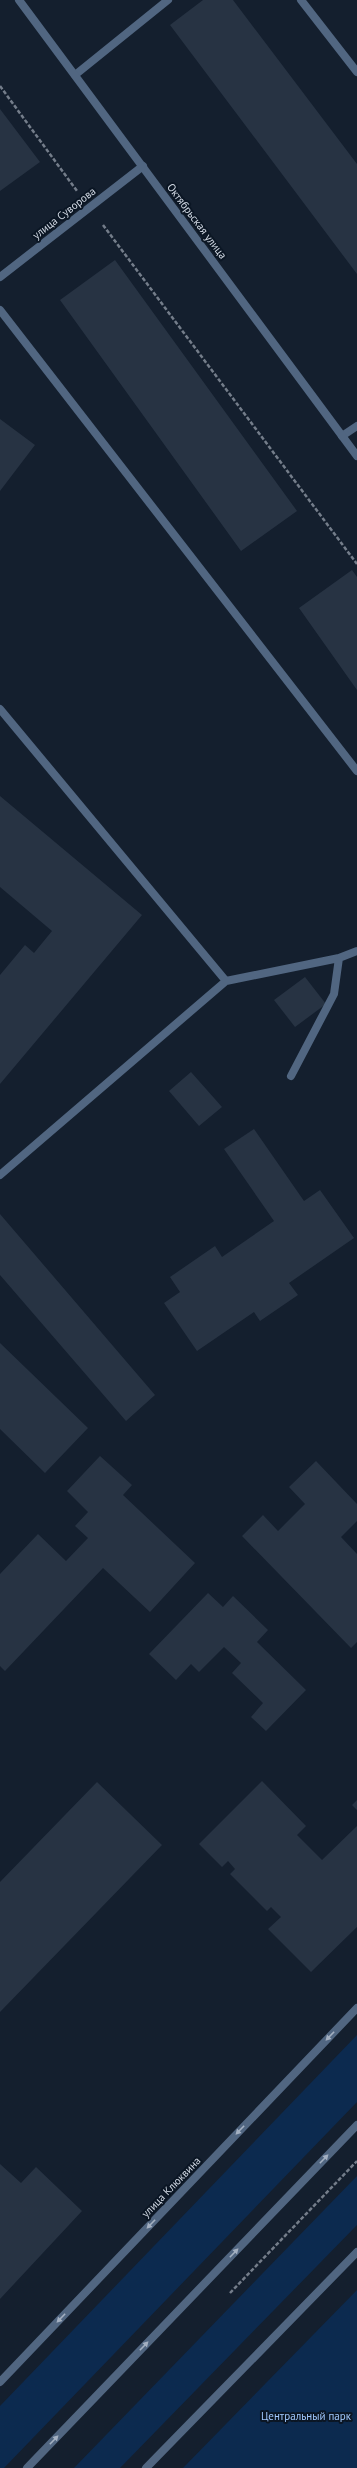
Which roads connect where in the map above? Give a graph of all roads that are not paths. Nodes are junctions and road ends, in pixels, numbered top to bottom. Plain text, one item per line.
1 (19, 0) edge
2 (168, 0) edge
3 (301, 0) edge
4 (357, 72) edge
5 (75, 75) junction
6 (142, 166) junction
7 (0, 277) edge
8 (0, 310) edge
9 (357, 426) edge
10 (342, 436) junction
11 (357, 456) edge
12 (0, 709) edge
13 (357, 770) edge
14 (357, 951) edge
15 (339, 958) junction
16 (226, 981) junction
17 (291, 1076) dead end
18 (0, 1175) edge
19 (357, 2008) edge
20 (357, 2125) edge
21 (357, 2252) edge
22 (0, 2382) edge
23 (27, 2468) edge
24 (146, 2468) edge

1 - 5 street, Октябрьская улица
2 - 5 street
3 - 4 street
5 - 6 street, Октябрьская улица
6 - 7 street, улица Суворова
6 - 10 street, Октябрьская улица
8 - 13 street
9 - 10 street
10 - 11 street, Октябрьская улица
12 - 16 street
14 - 15 street
15 - 16 street
15 - 17 street
16 - 18 street
19 -> 22 street, улица Клюквина
23 -> 20 street
21 - 24 street

